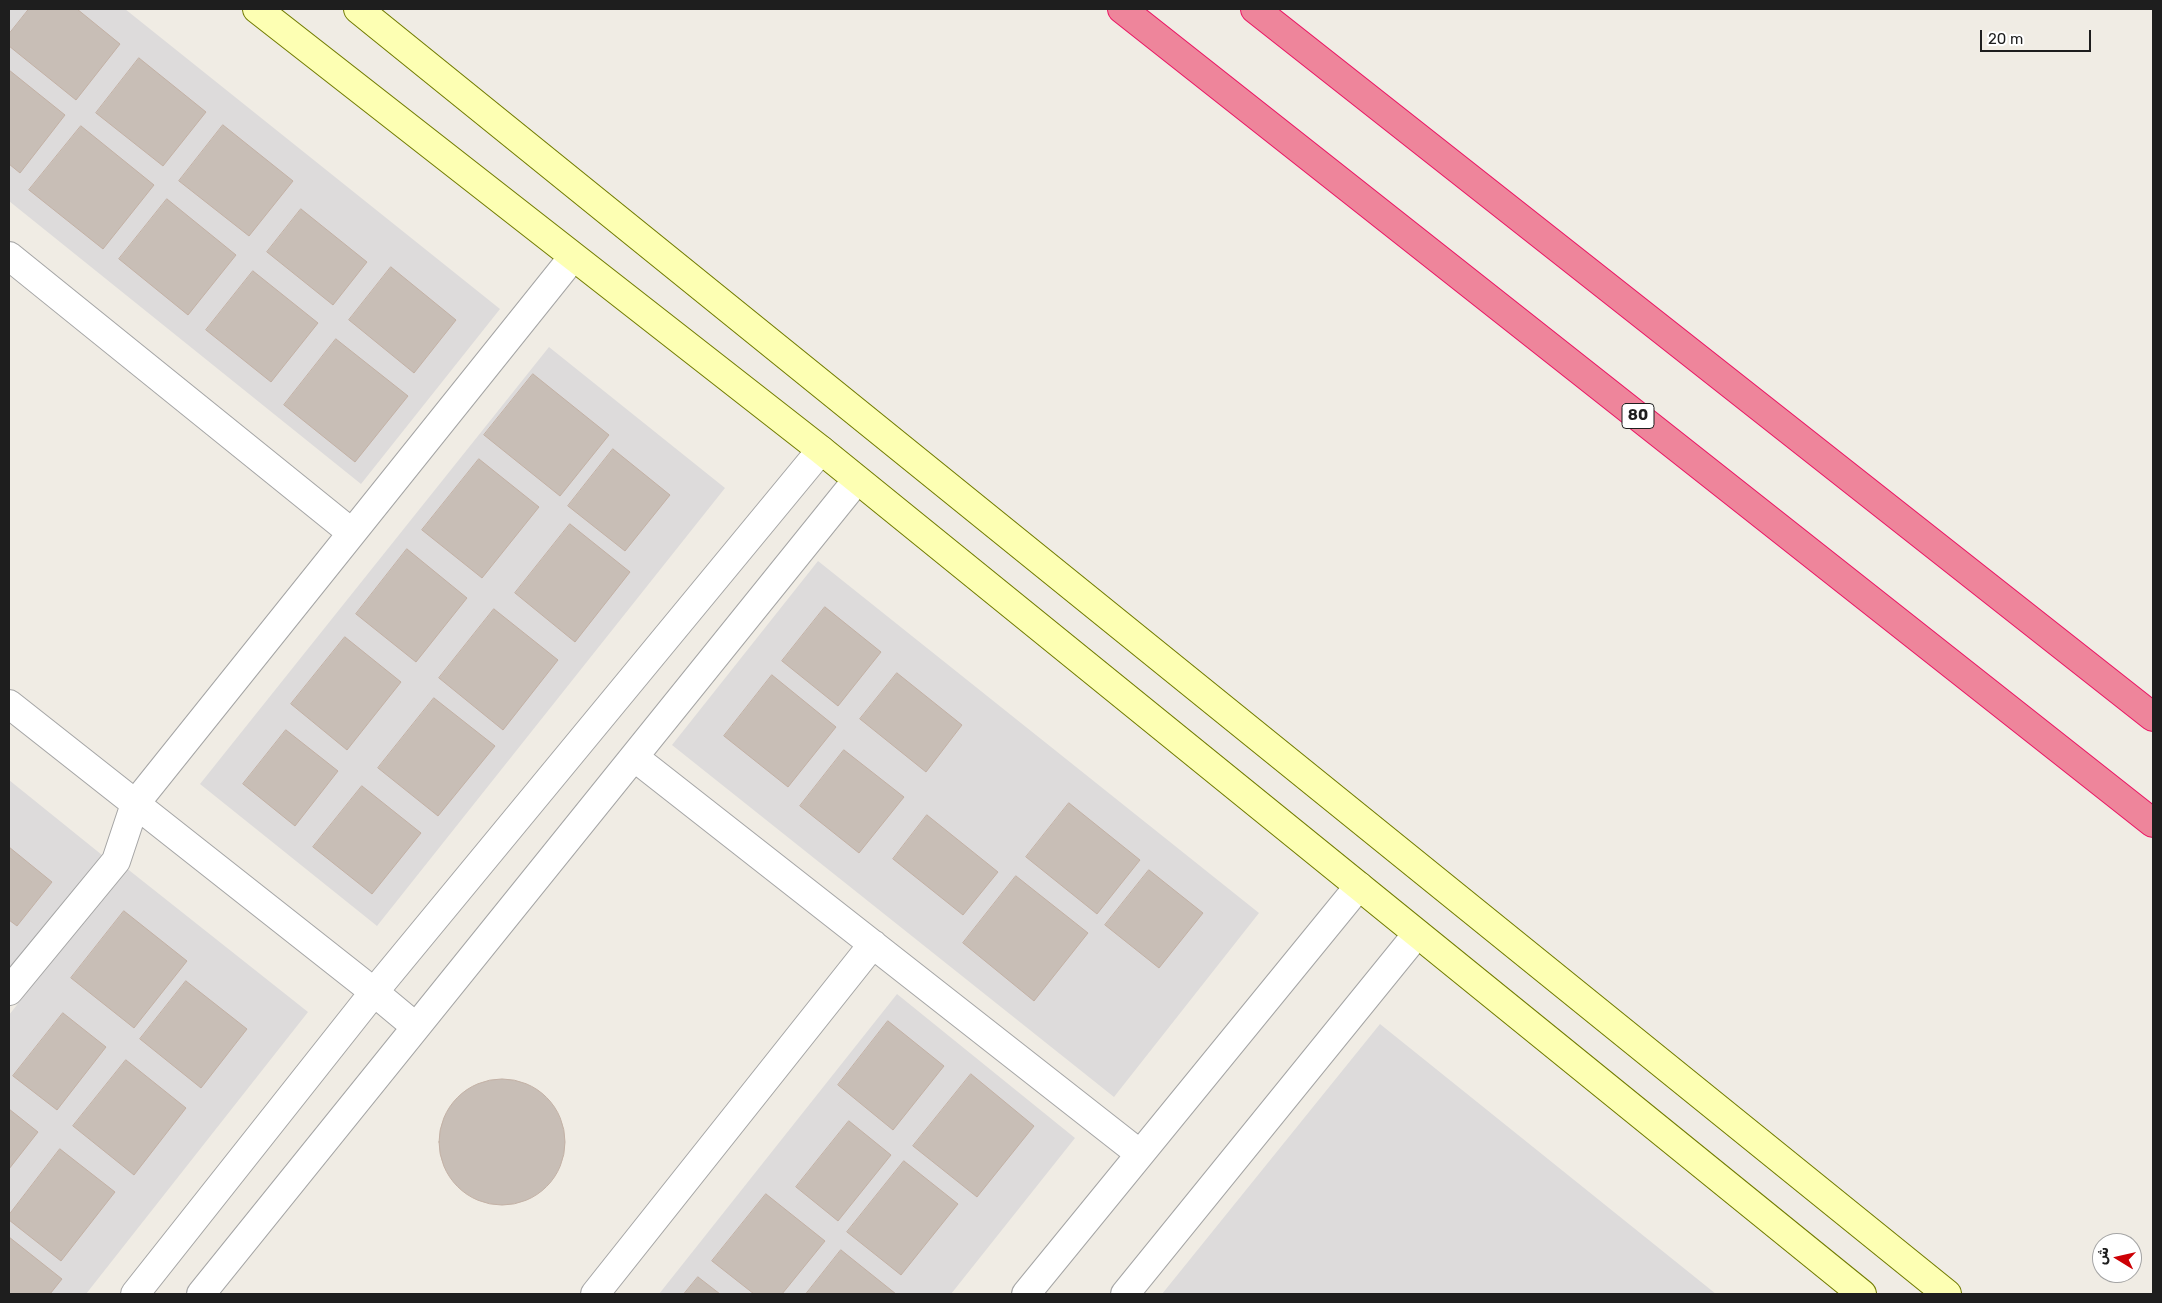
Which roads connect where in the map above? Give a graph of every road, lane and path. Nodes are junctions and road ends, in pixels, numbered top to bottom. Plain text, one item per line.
1 (257, 9) edge
2 (358, 9) edge
3 (1122, 9) edge
4 (1255, 9) edge
5 (9, 256) edge
6 (574, 257) junction
7 (821, 450) junction
8 (858, 480) junction
9 (352, 533) junction
10 (9, 704) edge
11 (2153, 717) edge
12 (634, 757) junction
13 (135, 804) junction
14 (2153, 823) edge
15 (1359, 886) junction
16 (1417, 934) junction
17 (873, 944) junction
18 (9, 991) edge
19 (374, 992) junction
20 (416, 1027) junction
21 (1140, 1154) junction
22 (135, 1294) edge
23 (201, 1294) edge
24 (595, 1294) edge
25 (1026, 1294) edge
26 (1125, 1294) edge
27 (1862, 1294) edge
28 (1947, 1294) edge

1 - 6 street
2 - 28 street
3 - 14 highway, 80
4 - 11 highway
5 - 9 street
6 - 7 street
6 - 9 street
7 - 8 street
7 - 19 street
8 - 12 street
8 - 15 street
9 - 13 street
10 - 13 street
12 - 17 street
12 - 20 street
13 - 18 street
13 - 19 street
15 - 16 street
15 - 21 street
16 - 26 street
16 - 27 street
17 - 21 street
17 - 24 street
19 - 20 street
19 - 22 street
20 - 23 street
21 - 25 street

